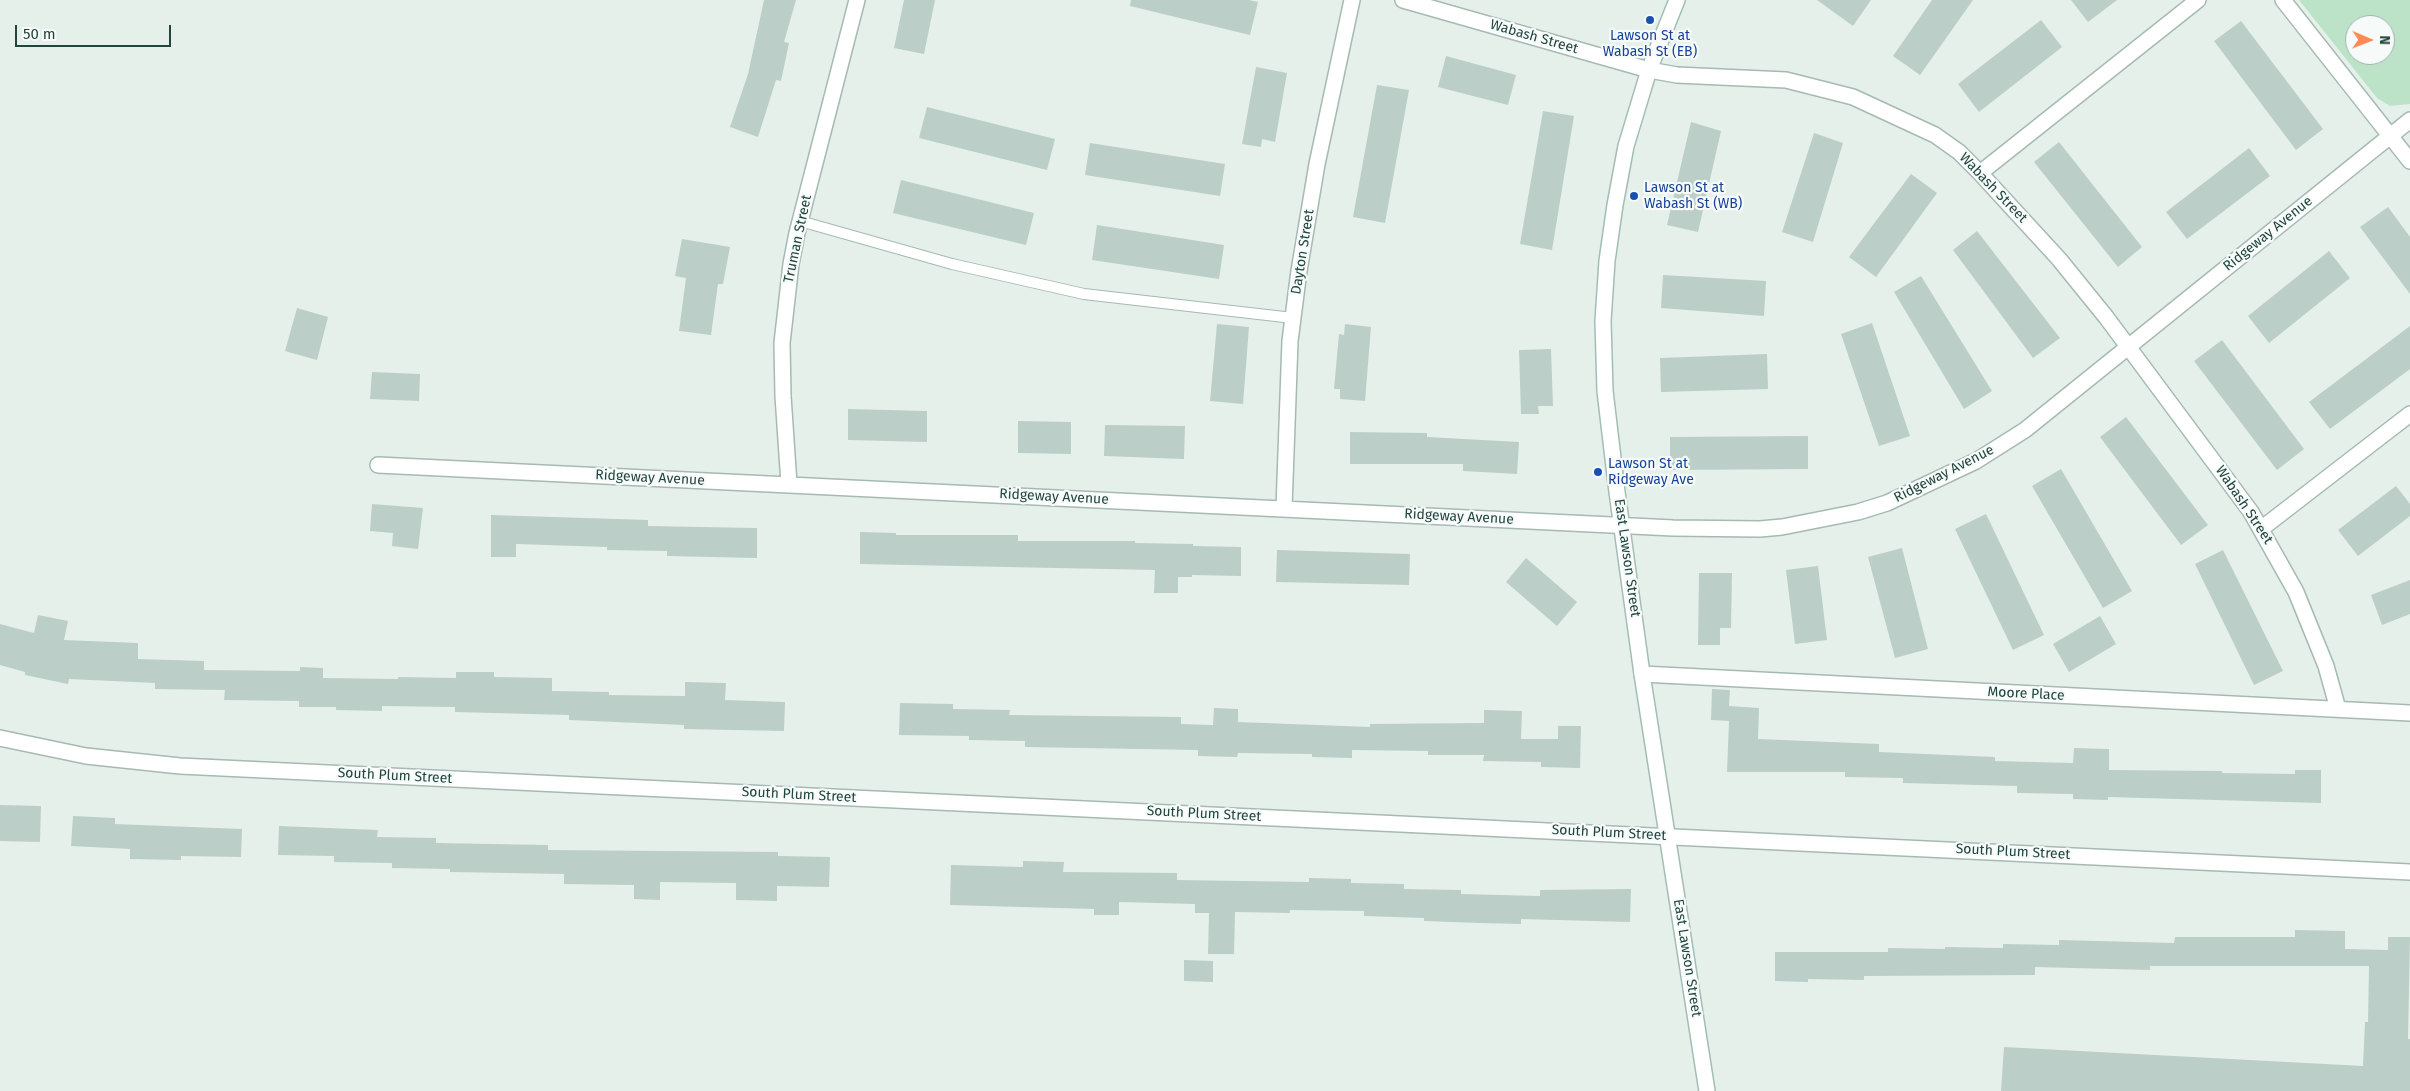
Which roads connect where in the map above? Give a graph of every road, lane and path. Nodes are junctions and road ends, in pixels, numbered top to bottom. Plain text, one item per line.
1 (857, 0) edge
2 (1352, 0) edge
3 (1403, 0) edge
4 (1677, 0) edge
5 (2198, 0) edge
6 (2283, 0) edge
7 (1649, 70) junction
8 (2410, 120) edge
9 (2390, 136) junction
10 (2410, 161) edge
11 (1980, 173) junction
12 (800, 221) junction
13 (1293, 318) junction
14 (2128, 346) junction
15 (2410, 414) edge
16 (378, 466) dead end
17 (788, 484) junction
18 (1284, 508) junction
19 (1622, 525) junction
20 (2261, 530) junction
21 (1642, 674) junction
22 (2338, 709) junction
23 (2410, 713) edge
24 (0, 738) edge
25 (1668, 836) junction
26 (2410, 872) edge
27 (1707, 1091) edge

1 - 12 street, Truman Street
2 - 13 street, Dayton Street
3 - 7 street, Wabash Street
4 - 7 street, East Lawson Street
5 - 11 street
6 - 9 street
7 - 11 street, Wabash Street
7 - 19 street, East Lawson Street
8 - 9 street, Ridgeway Avenue
9 - 10 street
9 - 14 street, Ridgeway Avenue
11 - 14 street, Wabash Street
12 - 13 lane
12 - 17 street, Truman Street
13 - 18 street, Dayton Street
14 - 19 street, Ridgeway Avenue
14 - 20 street, Wabash Street
15 - 20 street
16 - 17 street, Ridgeway Avenue
17 - 18 street, Ridgeway Avenue
18 - 19 street, Ridgeway Avenue
19 - 21 street, East Lawson Street
20 - 22 street, Wabash Street
21 - 22 street, Moore Place
21 - 25 street, East Lawson Street
22 - 23 street, Moore Place
24 - 25 street, South Plum Street
25 - 26 street, South Plum Street
25 - 27 street, East Lawson Street

